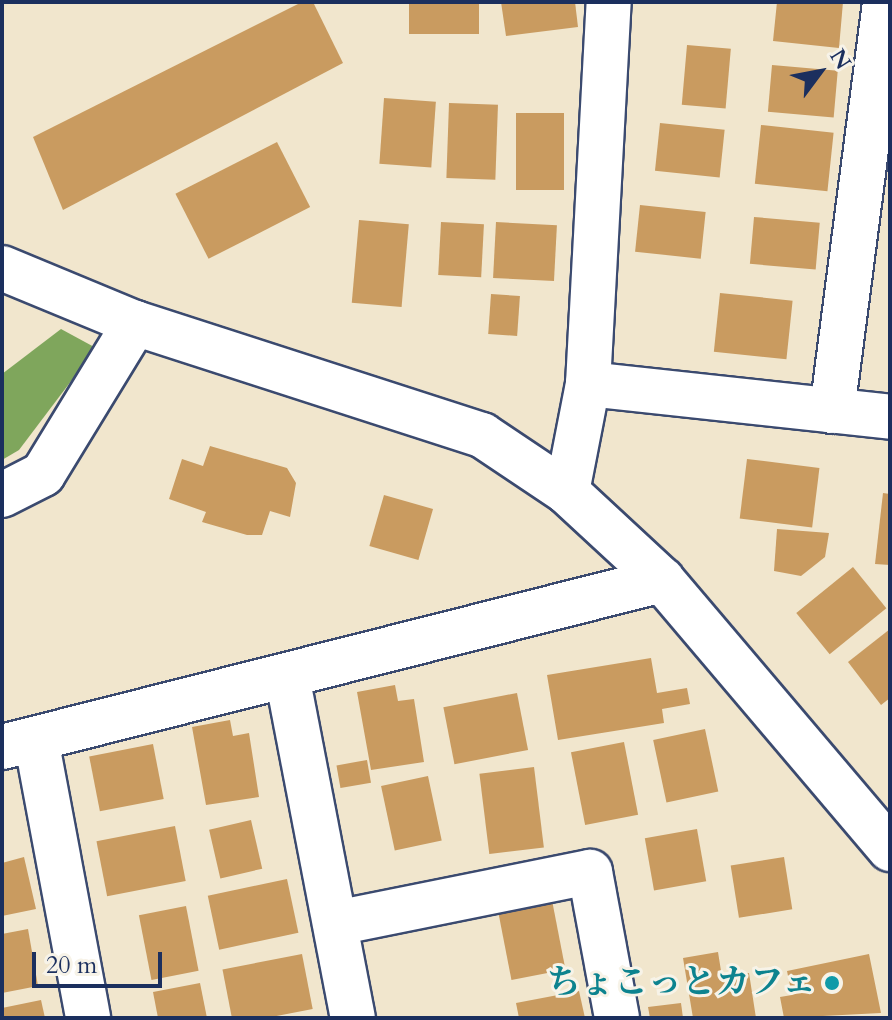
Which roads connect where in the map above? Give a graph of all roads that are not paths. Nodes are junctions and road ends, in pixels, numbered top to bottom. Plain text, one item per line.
1 (609, 2) edge
2 (885, 2) edge
3 (2, 268) edge
4 (135, 323) junction
5 (588, 384) junction
6 (832, 411) junction
7 (890, 417) edge
8 (567, 492) junction
9 (2, 495) edge
10 (662, 580) junction
11 (288, 681) junction
12 (19, 743) edge
13 (890, 849) edge
14 (336, 923) junction
15 (88, 1018) edge
16 (353, 1018) edge
17 (617, 1018) edge

1 - 5 street
2 - 6 street
3 - 4 street
4 - 8 street
4 - 9 street
5 - 6 street
5 - 8 street
6 - 7 street
8 - 10 street
10 - 11 street
10 - 13 street
11 - 12 street
11 - 14 street
12 - 15 street
14 - 16 street
14 - 17 street

